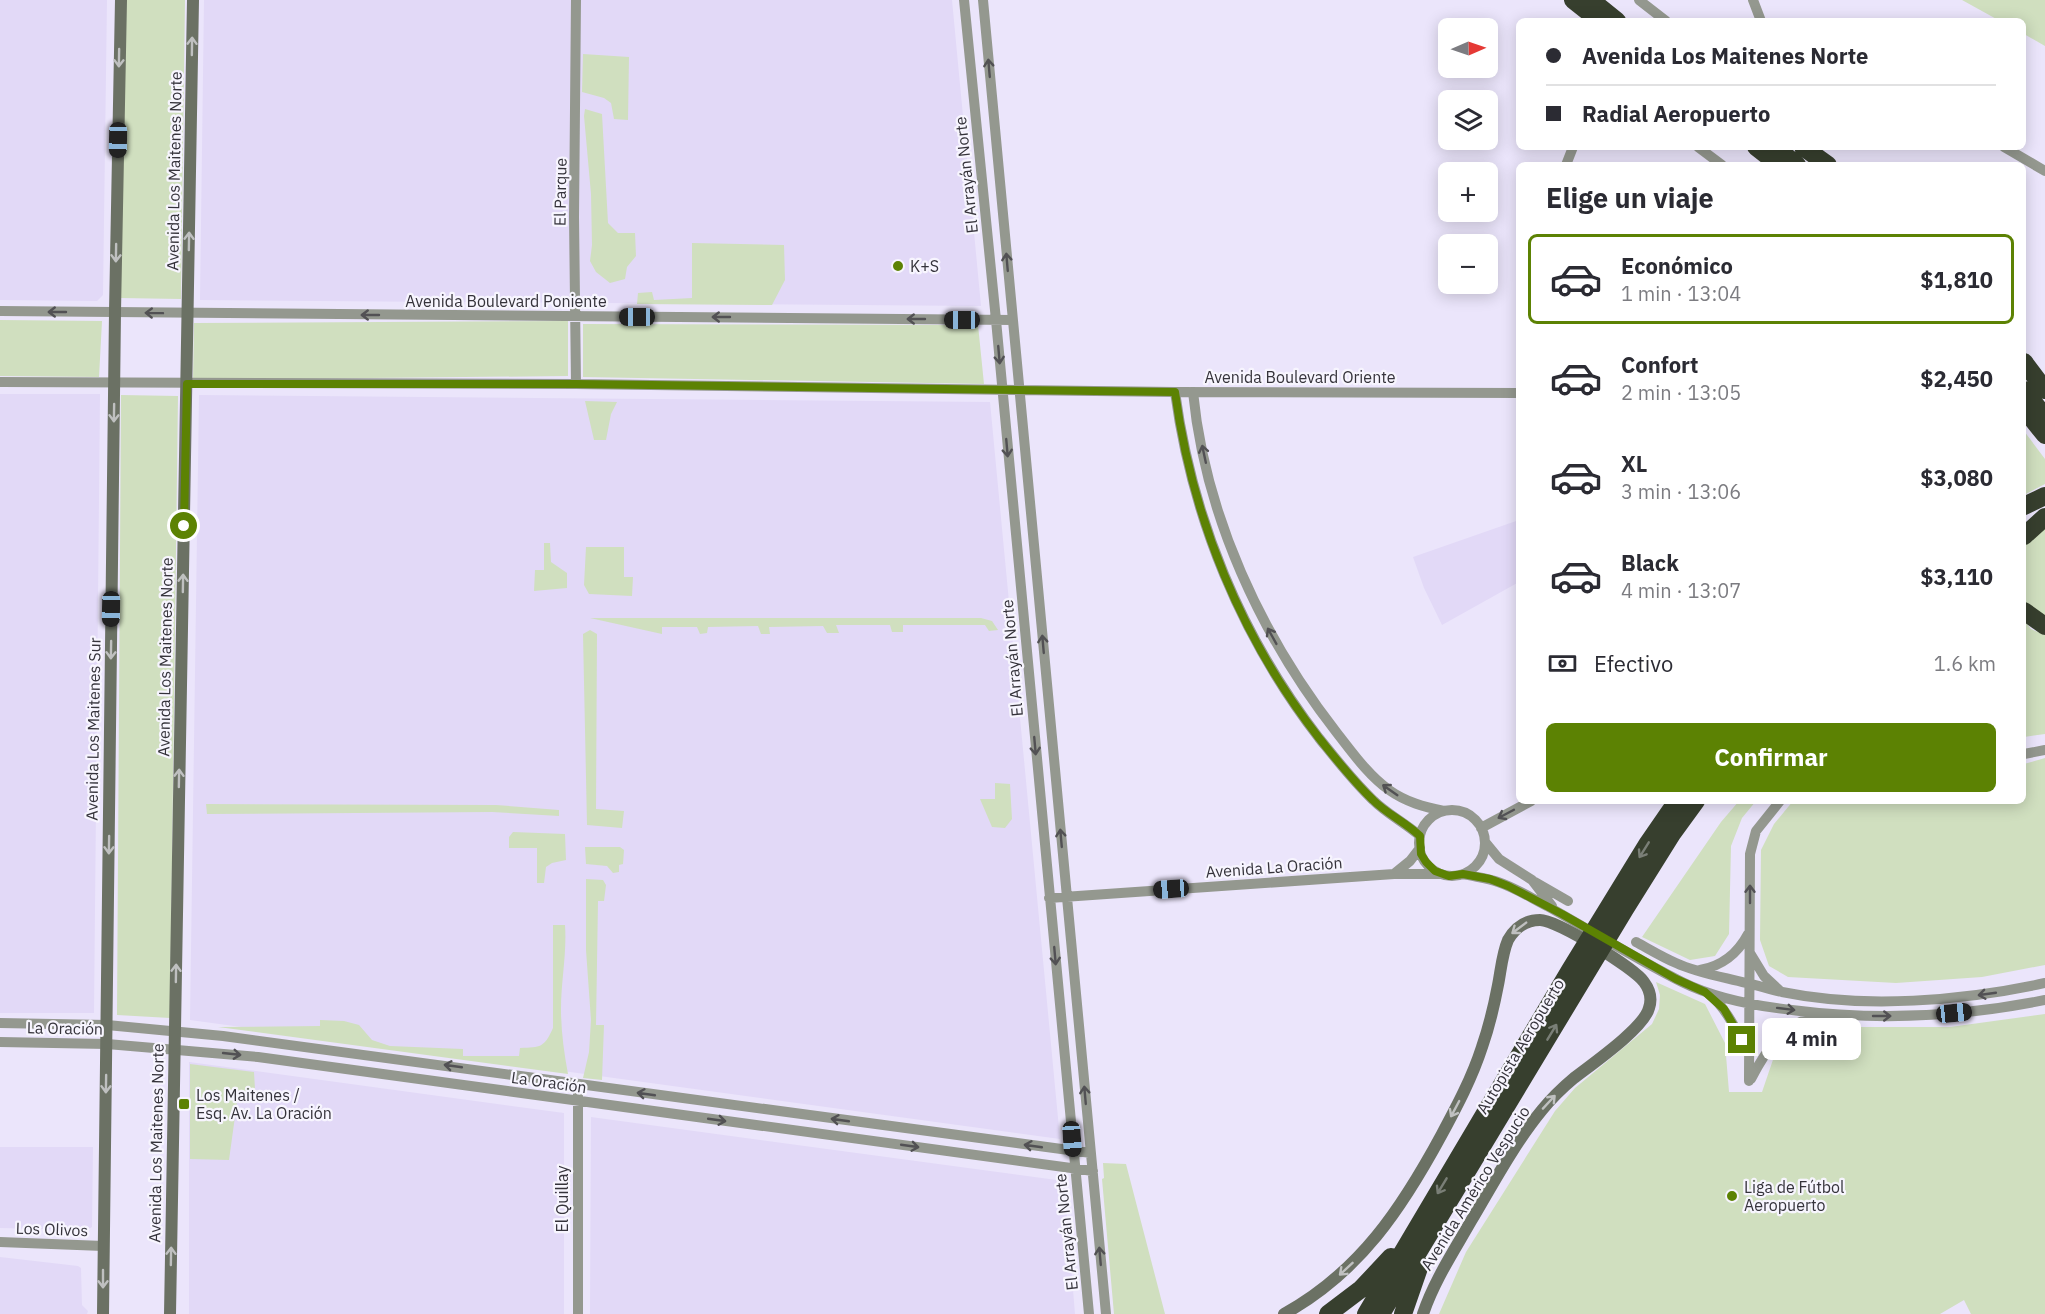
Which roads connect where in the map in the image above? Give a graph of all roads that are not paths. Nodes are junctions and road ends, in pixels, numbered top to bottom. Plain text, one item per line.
1 (121, 0) edge
2 (193, 0) edge
3 (576, 0) edge
4 (964, 0) edge
5 (983, 0) edge
6 (1573, 0) edge
7 (1591, 0) edge
8 (1639, 0) edge
9 (1753, 0) edge
10 (1595, 18) edge
11 (1613, 18) edge
12 (1662, 18) edge
13 (1760, 18) edge
14 (1702, 150) edge
15 (1760, 150) edge
16 (1778, 150) edge
17 (1807, 150) edge
18 (2009, 150) edge
19 (1718, 162) edge
20 (1775, 162) edge
21 (1793, 162) edge
22 (1823, 162) edge
23 (2045, 171) edge
24 (0, 311) edge
25 (115, 312) junction
26 (188, 314) junction
27 (575, 316) junction
28 (996, 320) junction
29 (1013, 320) junction
30 (2026, 354) edge
31 (2026, 365) edge
32 (2045, 376) edge
33 (0, 382) edge
34 (114, 383) junction
35 (187, 384) junction
36 (576, 384) junction
37 (1002, 390) junction
38 (1018, 390) junction
39 (2045, 390) edge
40 (1175, 392) junction
41 (1193, 392) junction
42 (1516, 393) edge
43 (2026, 393) edge
44 (2026, 411) edge
45 (2045, 417) edge
46 (2026, 423) edge
47 (2045, 435) edge
48 (2045, 441) edge
49 (2045, 496) edge
50 (2026, 501) edge
51 (2026, 505) edge
52 (2045, 515) edge
53 (2026, 522) edge
54 (2026, 534) edge
55 (2026, 612) edge
56 (2045, 626) edge
57 (2045, 750) edge
58 (2026, 754) edge
59 (1525, 804) edge
60 (1675, 804) edge
61 (1694, 804) edge
62 (1778, 804) edge
63 (1444, 811) junction
64 (1481, 828) junction
65 (1420, 836) junction
66 (1485, 842) junction
67 (1420, 848) junction
68 (1394, 874) junction
69 (1440, 874) junction
70 (1463, 874) junction
71 (1532, 880) junction
72 (1066, 896) junction
73 (1049, 898) junction
74 (1568, 901) dead end
75 (1562, 914) junction
76 (1574, 927) junction
77 (1749, 932) junction
78 (1636, 942) dead end
79 (1750, 953) junction
80 (1625, 958) junction
81 (1697, 970) junction
82 (1750, 983) junction
83 (2045, 983) edge
84 (1705, 992) junction
85 (1781, 992) junction
86 (2045, 1000) edge
87 (1749, 1004) junction
88 (1823, 1015) junction
89 (0, 1023) edge
90 (107, 1025) junction
91 (176, 1031) junction
92 (0, 1042) edge
93 (106, 1044) junction
94 (174, 1049) junction
95 (1749, 1053) junction
96 (578, 1084) junction
97 (577, 1101) junction
98 (1073, 1151) junction
99 (1091, 1153) junction
100 (1074, 1169) junction
101 (1093, 1171) junction
102 (1425, 1228) junction
103 (0, 1242) edge
104 (103, 1246) junction
105 (103, 1314) edge
106 (170, 1314) edge
107 (578, 1314) edge
108 (1089, 1314) edge
109 (1106, 1314) edge
110 (1284, 1314) edge
111 (1328, 1314) edge
112 (1365, 1314) edge
113 (1381, 1314) edge
114 (1403, 1314) edge
115 (1423, 1314) edge

1 -> 25 street, Avenida Los Maitenes Sur
26 -> 2 street, Avenida Los Maitenes Norte
3 - 27 street, El Parque
4 - 28 street, El Arrayán Norte
29 -> 5 street, El Arrayán Norte
6 - 10 highway
7 - 11 highway
8 - 12 street
9 - 13 street
14 - 19 street
15 - 20 highway
16 - 21 highway
17 - 22 highway
18 - 23 street
25 -> 24 street, Avenida Boulevard Poniente
26 -> 25 street, Avenida Boulevard Poniente
25 - 34 street, Avenida Los Maitenes Sur
27 -> 26 street, Avenida Boulevard Poniente
26 - 35 street, Avenida Los Maitenes Norte
28 -> 27 street, Avenida Boulevard Poniente
27 - 36 street, El Parque
28 - 29 street, Avenida Boulevard Poniente
28 -> 37 street, El Arrayán Norte
29 - 38 street, El Arrayán Norte
30 - 32 highway
31 - 39 highway
33 - 34 street, Avenida Boulevard Oriente
34 - 35 street, Avenida Boulevard Oriente
34 -> 90 street, Avenida Los Maitenes Sur
35 - 36 street, Avenida Boulevard Oriente
91 -> 35 street, Avenida Los Maitenes Norte
36 - 37 street, Avenida Boulevard Oriente
37 - 38 street, Avenida Boulevard Oriente
37 -> 73 street, El Arrayán Norte
38 - 40 street, Avenida Boulevard Oriente
72 -> 38 street, El Arrayán Norte
40 - 41 street, Avenida Boulevard Oriente
40 - 65 street
41 - 42 street, Avenida Boulevard Oriente
63 -> 41 street
43 - 45 highway
44 - 47 highway
46 - 48 highway
49 - 50 highway
49 - 51 highway
52 - 53 highway
52 - 54 highway
55 - 56 highway
57 - 58 street
59 -> 64 street
60 -> 102 highway, Autopista Aeropuerto
102 -> 61 highway, Autopista Aeropuerto
77 -> 62 street
63 - 64 street
63 - 65 street
64 - 66 street
65 - 67 street
66 - 70 street
66 - 71 street
67 - 68 street
67 - 69 street
68 - 69 street, Avenida La Oración
68 - 72 street, Avenida La Oración
69 - 70 street
70 - 75 street
71 - 74 street
71 - 75 street
72 - 73 street, Avenida La Oración
99 -> 72 street, El Arrayán Norte
73 -> 98 street, El Arrayán Norte
75 - 76 street
76 - 80 street, Avenida Américo Vespucio
76 -> 110 street, Avenida Américo Vespucio
77 - 79 street
77 - 81 street
78 - 81 street
79 - 82 street
79 - 85 street
80 - 84 street
115 -> 80 street, Avenida Américo Vespucio
81 - 82 street
82 - 85 street
82 - 87 street
83 -> 85 street
84 - 87 street
84 - 95 street
88 -> 86 street
87 -> 88 street
87 - 95 street
88 - 95 street
89 - 90 street, La Oración
90 - 91 street, La Oración
90 - 93 street, Avenida Los Maitenes Sur
91 - 94 street, Avenida Los Maitenes Norte
96 -> 91 street, La Oración
92 - 93 street, La Oración
93 - 94 street, La Oración
93 -> 104 street, Avenida Los Maitenes Sur
94 -> 97 street, La Oración
106 -> 94 street, Avenida Los Maitenes Norte
96 - 97 street, El Quillay
98 -> 96 street, La Oración
97 -> 100 street, La Oración
97 - 107 street, El Quillay
98 - 99 street, La Oración
98 - 100 street, El Arrayán Norte
99 - 101 street, El Arrayán Norte
100 - 101 street, La Oración
100 - 108 street, El Arrayán Norte
109 -> 101 street, El Arrayán Norte
102 - 111 highway
102 - 112 highway, Autopista Aeropuerto
102 - 113 highway, Autopista Aeropuerto
102 - 114 highway
103 - 104 street, Los Olivos
104 -> 105 street, Avenida Los Maitenes Sur

